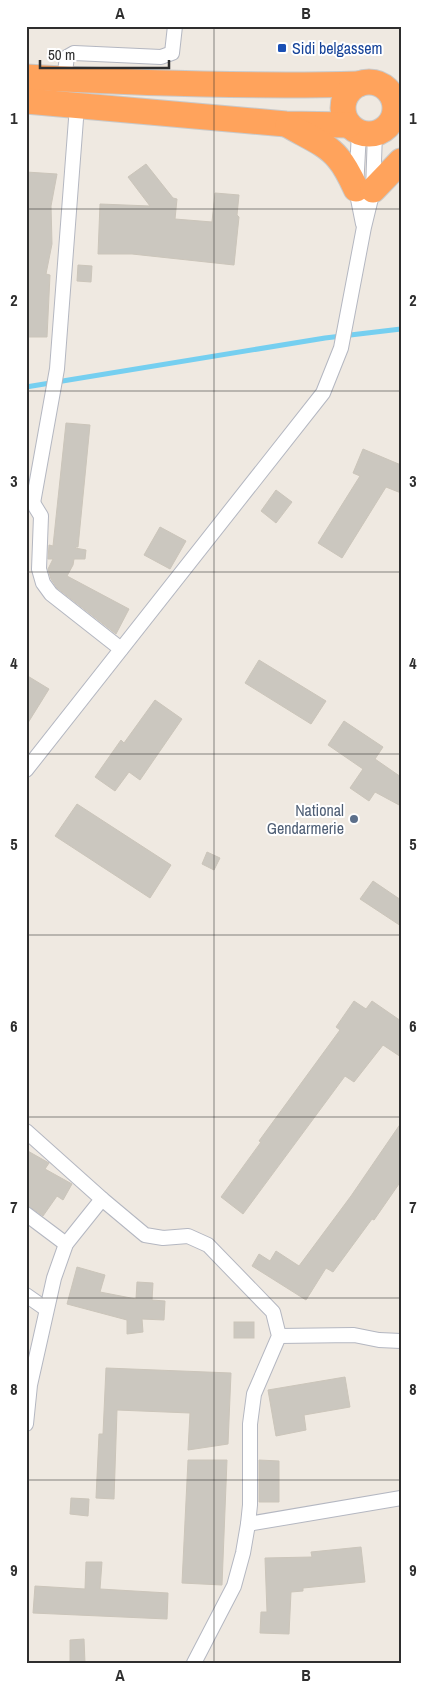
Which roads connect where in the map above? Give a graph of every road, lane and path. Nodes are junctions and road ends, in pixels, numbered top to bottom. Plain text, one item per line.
1 (175, 26) edge
2 (26, 77) edge
3 (64, 79) junction
4 (359, 84) junction
5 (392, 87) edge
6 (26, 101) edge
7 (77, 106) junction
8 (286, 124) junction
9 (375, 128) edge
10 (401, 161) edge
11 (365, 190) junction
12 (30, 502) edge
13 (121, 649) junction
14 (26, 770) edge
15 (26, 1131) edge
16 (102, 1199) junction
17 (26, 1214) edge
18 (66, 1244) junction
19 (26, 1295) edge
20 (46, 1309) junction
21 (279, 1336) junction
22 (401, 1341) edge
23 (30, 1366) edge
24 (28, 1385) edge
25 (26, 1424) edge
26 (401, 1498) edge
27 (248, 1524) junction
28 (194, 1663) edge

1 - 3 street
2 - 3 highway
3 - 4 highway
4 - 5 highway
4 - 9 highway
5 - 9 highway
6 - 7 highway
7 - 8 highway
7 - 12 street
8 - 9 highway
8 - 11 highway
9 - 11 street
10 - 11 highway
11 - 13 street
12 - 13 street
13 - 14 street
15 - 16 street
16 - 18 street
16 - 21 street
17 - 18 street
18 - 20 street
19 - 20 street
20 - 23 street
21 - 22 street
21 - 27 street
23 - 24 street
24 - 25 street
26 - 27 street
27 - 28 street

